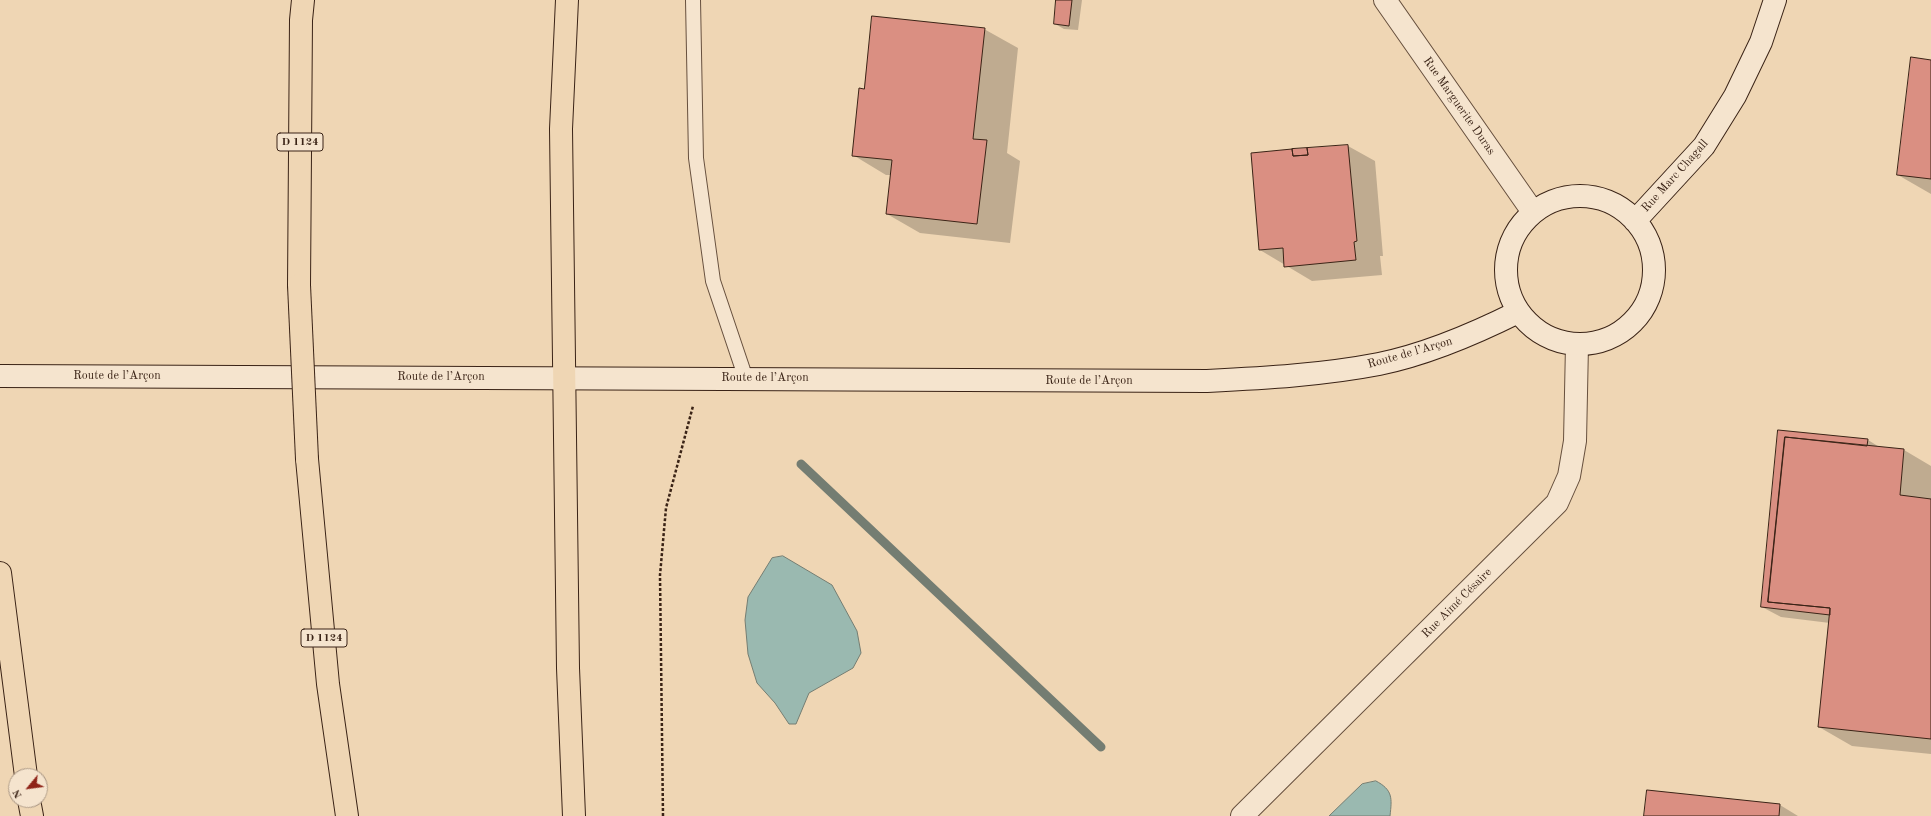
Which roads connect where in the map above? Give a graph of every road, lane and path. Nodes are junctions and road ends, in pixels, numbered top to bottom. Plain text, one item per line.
1 (303, 0) edge
2 (567, 0) edge
3 (693, 0) edge
4 (1385, 0) edge
5 (1775, 0) edge
6 (1533, 212) junction
7 (1635, 221) junction
8 (1518, 312) junction
9 (1578, 345) junction
10 (0, 376) edge
11 (565, 377) junction
12 (701, 378) junction
13 (746, 378) junction
14 (0, 573) edge
15 (25, 768) edge
16 (347, 816) edge
17 (574, 816) edge
18 (663, 816) edge
19 (1242, 816) edge

1 - 16 highway, D 1124, bridge
2 - 11 highway
3 - 13 lane
4 - 6 street, Rue Marguerite Duras
5 - 7 street, Rue Marc Chagall
6 - 7 street
6 - 8 street
7 - 9 street
8 - 9 street
8 - 13 street, Route de l’Arçon
9 - 19 street, Rue Aimé Césaire
10 - 11 street, Route de l’Arçon
11 - 12 street, Route de l’Arçon
11 - 17 highway
12 - 13 street, Route de l’Arçon
12 - 18 path
14 - 15 highway

